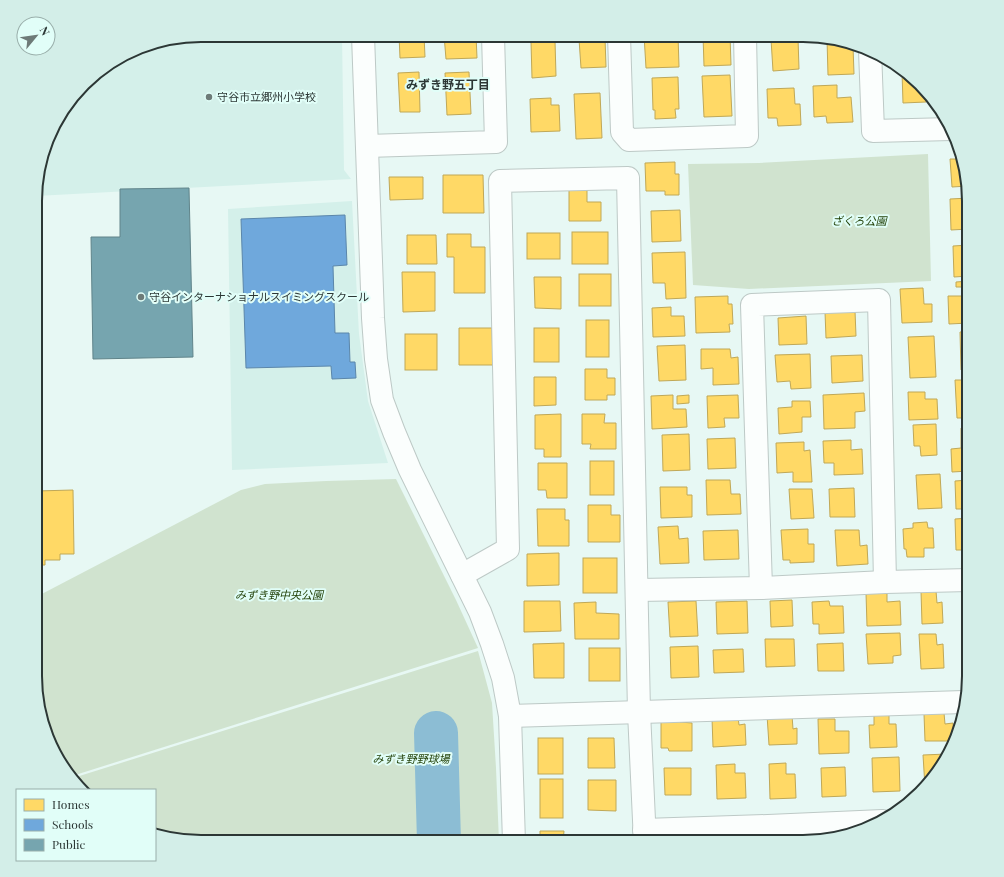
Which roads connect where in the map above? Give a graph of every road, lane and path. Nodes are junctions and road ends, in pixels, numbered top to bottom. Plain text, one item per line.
1 (363, 42) edge
2 (493, 42) edge
3 (619, 42) edge
4 (745, 42) edge
5 (870, 56) edge
6 (946, 129) edge
7 (367, 146) junction
8 (462, 575) junction
9 (962, 580) edge
10 (885, 582) junction
11 (761, 588) junction
12 (637, 590) junction
13 (960, 702) edge
14 (639, 712) junction
15 (510, 716) junction
16 (863, 823) edge
17 (768, 834) edge
18 (514, 835) edge
19 (644, 835) edge
20 (706, 835) edge

1 - 7 street
2 - 7 street
3 - 4 street
5 - 6 street
7 - 8 street
8 - 12 street
8 - 15 street
9 - 10 street
10 - 11 street
10 - 11 street
11 - 12 street
12 - 14 street
13 - 14 street
14 - 15 street
14 - 19 street
15 - 18 street
16 - 17 street
17 - 20 street

